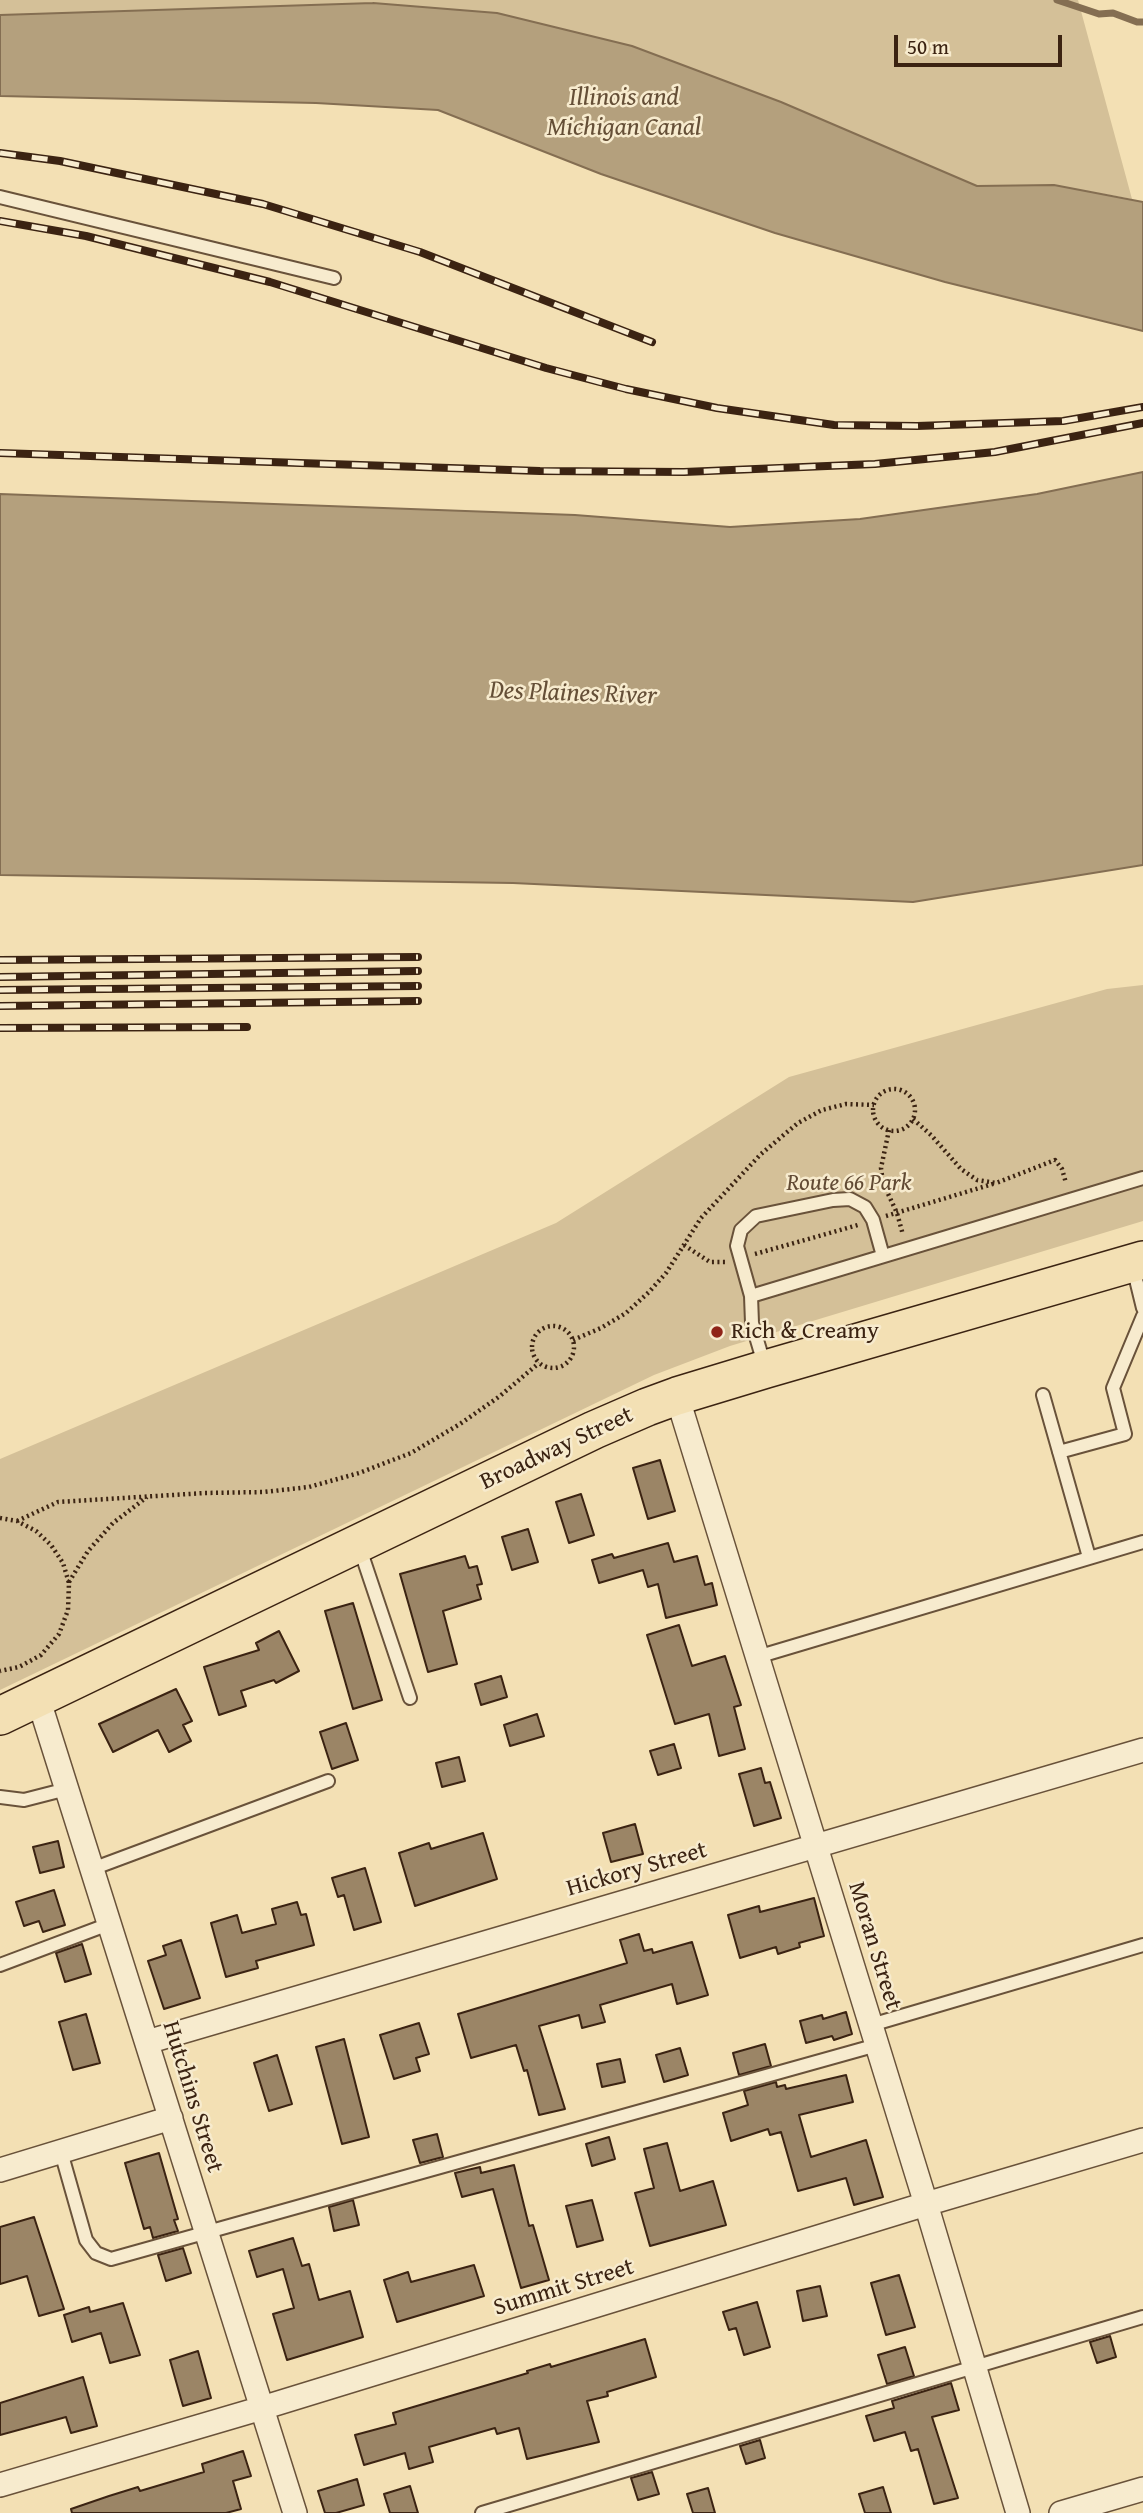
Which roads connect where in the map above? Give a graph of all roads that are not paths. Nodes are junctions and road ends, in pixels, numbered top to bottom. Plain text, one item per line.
1 (0, 197) edge
2 (334, 278) dead end
3 (1143, 1178) edge
4 (883, 1256) junction
5 (1137, 1261) edge
6 (751, 1296) junction
7 (1143, 1308) edge
8 (1143, 1316) edge
9 (766, 1369) junction
10 (1044, 1395) dead end
11 (677, 1396) junction
12 (1059, 1452) junction
13 (1143, 1542) edge
14 (358, 1545) junction
15 (1089, 1557) junction
16 (757, 1657) junction
17 (38, 1698) junction
18 (410, 1698) dead end
19 (0, 1716) edge
20 (1143, 1750) edge
21 (328, 1781) dead end
22 (66, 1789) junction
23 (0, 1797) edge
24 (815, 1845) junction
25 (92, 1869) junction
26 (109, 1924) junction
27 (1143, 1945) edge
28 (0, 1965) edge
29 (874, 2035) junction
30 (147, 2042) junction
31 (170, 2118) junction
32 (1143, 2140) edge
33 (61, 2152) junction
34 (0, 2170) edge
35 (926, 2204) junction
36 (207, 2233) junction
37 (1143, 2317) edge
38 (974, 2366) junction
39 (262, 2408) junction
40 (0, 2485) edge
41 (1143, 2488) edge
42 (295, 2513) edge
43 (482, 2513) edge
44 (1018, 2513) edge
45 (1061, 2513) edge

1 - 2 lane
3 - 4 lane
4 - 6 lane
4 - 6 lane
5 - 7 lane
5 - 9 main road, Broadway Street
6 - 9 lane
8 - 12 lane
9 - 11 main road, Broadway Street
10 - 12 lane
11 - 14 main road, Broadway Street
11 - 16 street, Moran Street
12 - 15 lane
13 - 15 lane
14 - 17 main road, Broadway Street
14 - 18 lane
15 - 16 lane
16 - 24 street, Moran Street
17 - 19 main road, Broadway Street
17 - 22 street, Hutchins Street
20 - 24 street, Hickory Street
21 - 25 lane
22 - 23 lane
22 - 25 street, Hutchins Street
24 - 29 street, Moran Street
24 - 30 street, Hickory Street
25 - 26 street, Hutchins Street
26 - 28 lane
26 - 30 street, Hutchins Street
27 - 29 lane
29 - 35 street, Moran Street
29 - 36 lane
30 - 31 street, Hutchins Street
31 - 33 street
31 - 36 street, Hutchins Street
32 - 35 street, Summit Street
33 - 34 street
33 - 36 lane
35 - 38 street, Moran Street
35 - 39 street, Summit Street
36 - 39 street, Hutchins Street
37 - 38 lane
38 - 43 lane
38 - 44 street, Moran Street
39 - 40 street, Summit Street
39 - 42 street, Hutchins Street
41 - 45 street

